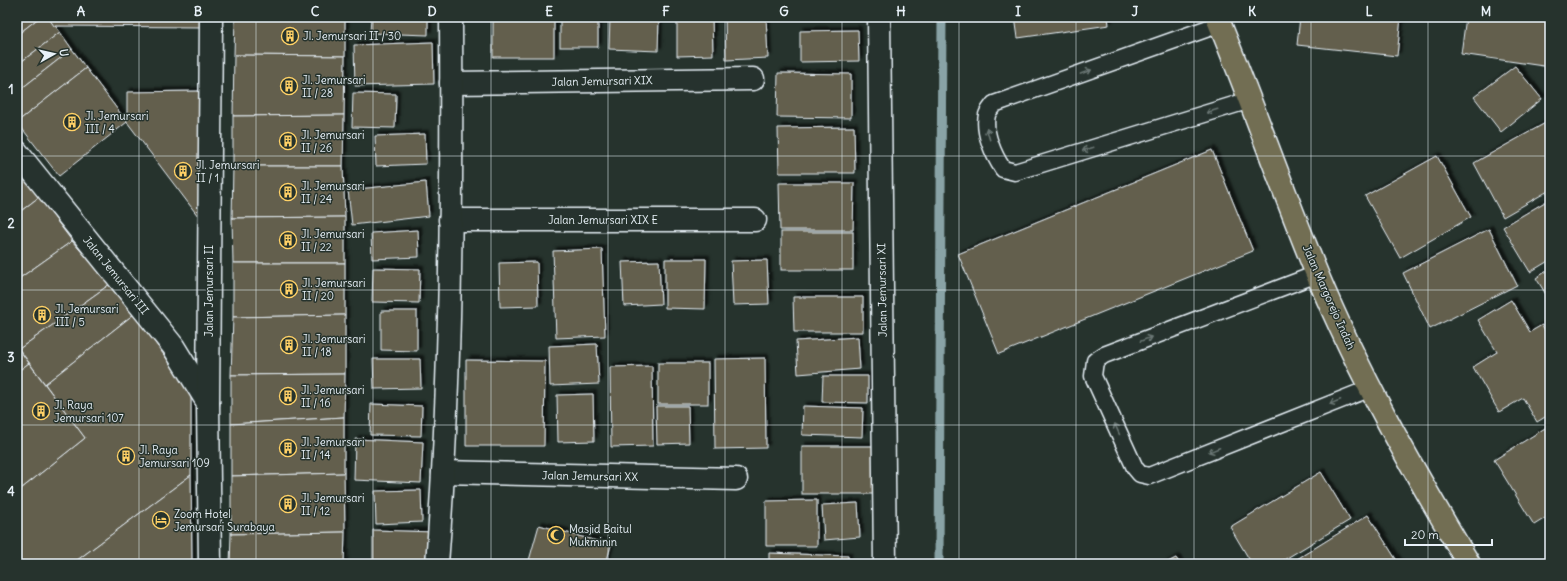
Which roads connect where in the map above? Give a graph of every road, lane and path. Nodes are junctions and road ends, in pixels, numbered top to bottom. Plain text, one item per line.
1 (210, 17) edge
2 (451, 17) edge
3 (879, 17) edge
4 (1219, 21) edge
5 (753, 79) dead end
6 (451, 83) junction
7 (1250, 100) junction
8 (17, 152) edge
9 (450, 220) junction
10 (755, 220) dead end
11 (1317, 274) junction
12 (1371, 388) junction
13 (208, 404) junction
14 (443, 472) junction
15 (736, 480) dead end
16 (210, 564) edge
17 (437, 564) edge
18 (885, 564) edge
19 (1469, 564) edge

1 - 13 street, Jalan Jemursari II
2 - 6 street
3 - 18 street, Jalan Jemursari XI
4 - 7 main road, Jalan Margorejo Indah
7 -> 4 lane
5 - 6 street, Jalan Jemursari XIX
6 - 9 street
7 - 11 main road, Jalan Margorejo Indah
8 - 13 street, Jalan Jemursari III
9 - 10 street, Jalan Jemursari XIX E
9 - 14 street
11 - 12 main road, Jalan Margorejo Indah
12 -> 11 lane
12 - 19 main road, Jalan Margorejo Indah
13 - 16 street, Jalan Jemursari II
14 - 15 street, Jalan Jemursari XX
14 - 17 street

